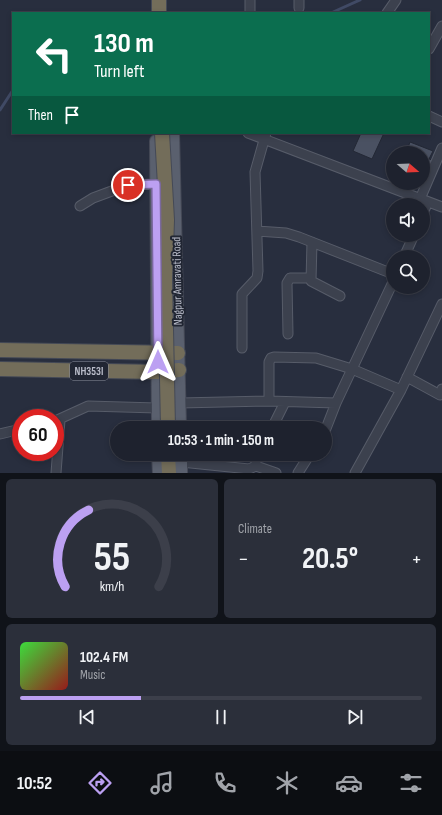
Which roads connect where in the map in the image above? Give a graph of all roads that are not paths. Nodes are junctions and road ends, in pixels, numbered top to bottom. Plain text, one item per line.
1 (153, 0) edge
2 (158, 0) edge
3 (165, 0) edge
4 (250, 0) edge
5 (396, 0) edge
6 (153, 12) edge
7 (159, 12) edge
8 (166, 12) edge
9 (250, 12) edge
10 (388, 12) edge
11 (442, 26) edge
12 (430, 47) edge
13 (430, 116) edge
14 (442, 122) edge
15 (156, 134) edge
16 (162, 134) edge
17 (173, 134) edge
18 (254, 134) edge
19 (265, 136) edge
20 (442, 148) edge
21 (156, 184) junction
22 (419, 198) edge
23 (425, 198) edge
24 (430, 202) edge
25 (80, 206) dead end
26 (442, 207) edge
27 (257, 231) junction
28 (312, 242) junction
29 (386, 271) edge
30 (311, 278) junction
31 (387, 294) edge
32 (340, 296) dead end
33 (442, 304) edge
34 (288, 334) dead end
35 (242, 348) dead end
36 (0, 350) edge
37 (158, 352) junction
38 (178, 353) junction
39 (0, 369) edge
40 (352, 369) junction
41 (179, 370) junction
42 (158, 372) junction
43 (407, 376) junction
44 (401, 390) junction
45 (441, 393) edge
46 (269, 401) junction
47 (285, 402) junction
48 (180, 403) junction
49 (336, 403) junction
50 (157, 408) junction
51 (64, 417) edge
52 (158, 421) edge
53 (168, 421) edge
54 (180, 421) edge
55 (276, 421) edge
56 (329, 421) edge
57 (12, 431) edge
58 (0, 434) edge
59 (56, 461) edge
60 (158, 461) edge
61 (168, 461) edge
62 (256, 461) edge
63 (306, 461) edge
64 (181, 463) edge
65 (256, 466) junction
66 (56, 473) edge
67 (159, 473) edge
68 (169, 473) edge
69 (276, 473) edge
70 (298, 473) edge
71 (355, 473) edge

1 - 6 main road
2 - 7 highway
3 - 8 main road
4 - 9 street
5 - 10 street
11 - 12 street
13 - 14 street
15 - 21 main road, Nagpur Amravati Road
16 - 53 highway, bridge
17 - 38 main road, Nagpur Amravati Road
18 - 19 street
19 - 22 street
19 - 27 street
20 - 23 street
21 - 25 street
21 - 37 main road, Nagpur Amravati Road
24 - 26 street
27 - 28 street
27 - 35 street
28 - 29 street
28 - 30 street
30 - 32 street
30 - 34 street
31 - 40 street
33 - 43 street
36 - 37 highway, NH353I
37 - 38 highway, NH353I
37 - 42 main road, Nagpur Amravati Road
38 - 41 main road, Nagpur Amravati Road
39 - 42 highway, NH353I
40 - 44 street
40 - 46 street
40 - 49 street
41 - 42 highway, NH353I
41 - 48 main road, Nagpur Amravati Road
42 - 50 main road, Nagpur Amravati Road
43 - 44 street
43 - 45 street
44 - 71 street
46 - 47 street
46 - 48 street
47 - 49 street
47 - 55 street
48 - 54 main road, Nagpur Amravati Road
49 - 56 street
50 - 51 street
50 - 52 main road, Nagpur Amravati Road
57 - 58 street
59 - 66 street
60 - 67 main road
61 - 68 highway
62 - 65 street
63 - 70 street
64 - 65 street
65 - 69 street

